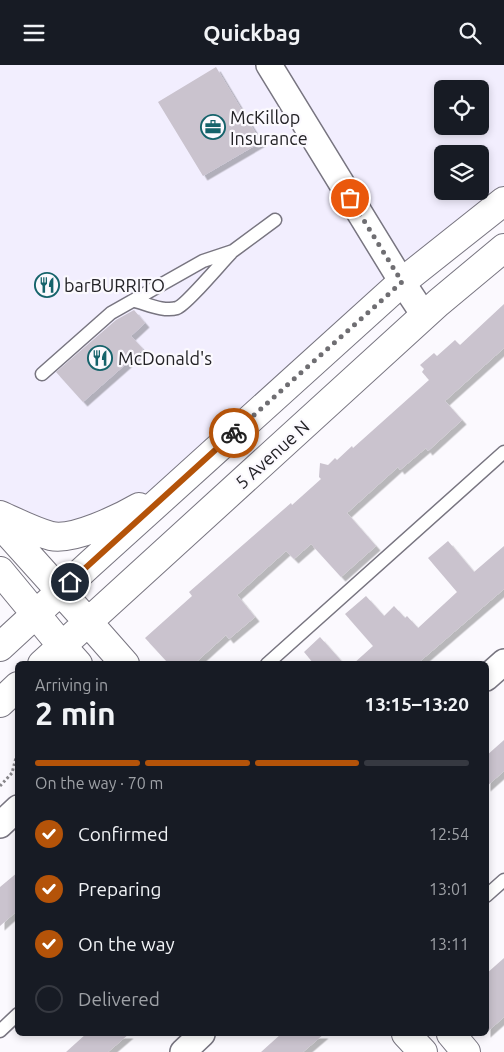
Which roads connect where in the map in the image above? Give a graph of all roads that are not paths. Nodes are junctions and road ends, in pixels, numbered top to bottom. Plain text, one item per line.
1 (269, 65) edge
2 (504, 201) edge
3 (275, 220) dead end
4 (504, 248) edge
5 (233, 251) junction
6 (402, 282) junction
7 (135, 301) junction
8 (424, 315) junction
9 (42, 374) dead end
10 (504, 452) edge
11 (175, 486) junction
12 (0, 515) edge
13 (0, 524) edge
14 (0, 571) edge
15 (60, 591) junction
16 (35, 614) junction
17 (88, 622) junction
18 (0, 647) edge
19 (70, 655) edge
20 (51, 661) edge
21 (123, 661) edge
22 (270, 661) edge
23 (504, 662) edge
24 (489, 675) edge
25 (15, 689) edge
26 (0, 703) edge
27 (15, 811) edge
28 (0, 825) edge
29 (504, 880) edge
30 (489, 893) edge
31 (15, 1018) edge
32 (0, 1031) edge
33 (200, 1036) edge
34 (408, 1036) edge
35 (452, 1036) edge
36 (183, 1052) edge
37 (423, 1052) edge
38 (466, 1052) edge

1 - 6 street
2 - 6 main road
3 - 5 lane
4 - 8 main road, 5 Avenue N
5 - 7 lane
5 - 7 lane
6 - 8 street
6 - 11 main road
7 - 9 lane
8 - 17 main road, 5 Avenue N
10 - 22 lane
11 - 12 main road
11 - 15 main road
13 - 15 main road
14 - 16 main road
15 - 16 main road
15 - 17 main road
16 - 18 main road
16 - 19 main road
17 - 19 main road, 5 Avenue N
17 - 21 main road
19 - 20 main road, 5 Avenue N
23 - 24 street
25 - 26 main road
27 - 28 street
29 - 30 lane
31 - 32 lane
33 - 36 street
34 - 37 main road
35 - 38 main road

